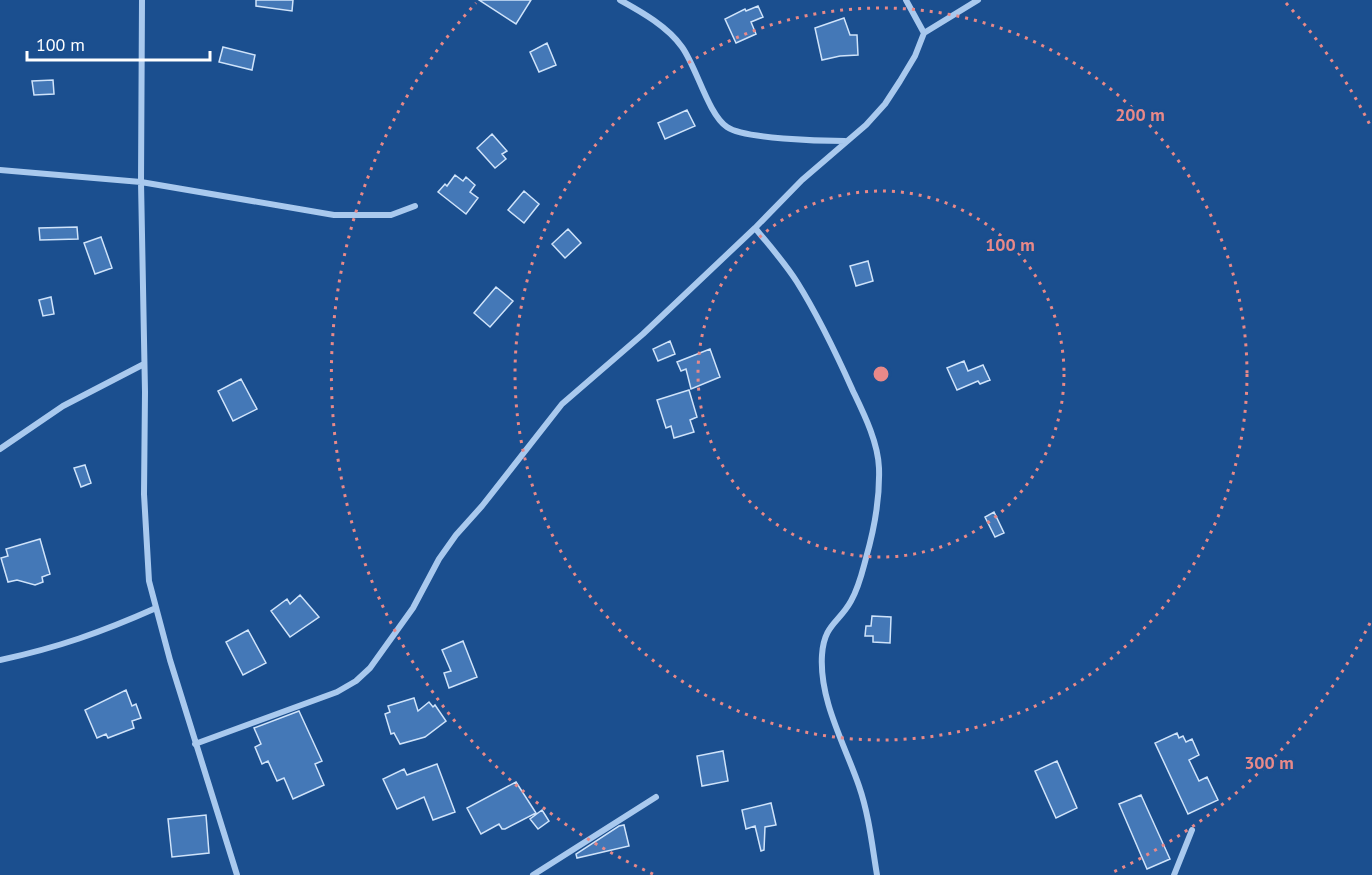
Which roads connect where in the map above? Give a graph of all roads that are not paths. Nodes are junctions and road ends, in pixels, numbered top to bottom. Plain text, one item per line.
1 (142, 0) edge
2 (620, 0) edge
3 (906, 0) edge
4 (978, 0) edge
5 (924, 33) junction
6 (846, 141) junction
7 (0, 170) edge
8 (141, 182) junction
9 (415, 206) dead end
10 (755, 228) junction
11 (144, 364) junction
12 (0, 449) edge
13 (156, 608) junction
14 (0, 660) edge
15 (195, 744) junction
16 (656, 797) dead end
17 (1192, 830) dead end
18 (237, 875) edge
19 (533, 875) edge
20 (877, 875) edge
21 (1174, 875) edge

1 - 8 street
2 - 6 street
3 - 5 street
4 - 5 street
5 - 6 street
6 - 10 street
7 - 8 street
8 - 9 street
8 - 11 street
10 - 15 street
10 - 20 street
11 - 12 street
11 - 13 street
13 - 14 street
13 - 15 street
15 - 18 street
16 - 19 street
17 - 21 street

